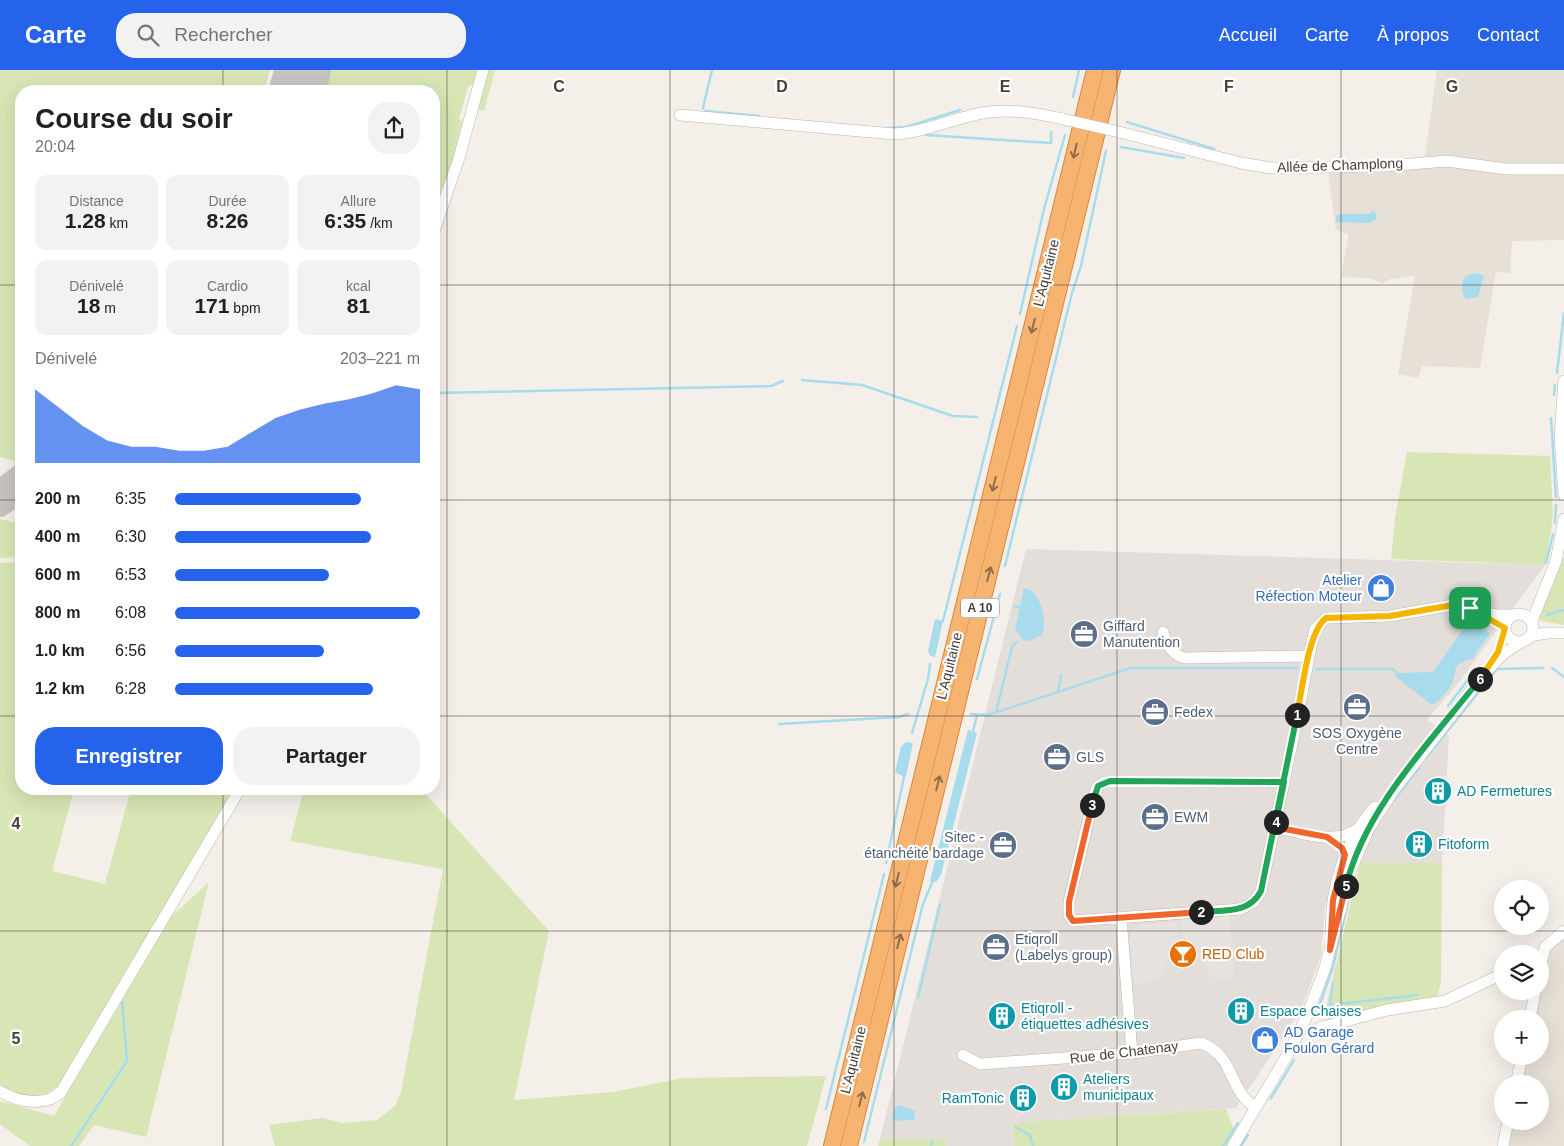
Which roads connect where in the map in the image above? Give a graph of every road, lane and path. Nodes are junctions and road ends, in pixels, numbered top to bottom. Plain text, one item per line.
1 (483, 70) edge
2 (1095, 70) edge
3 (1112, 70) edge
4 (680, 115) dead end
5 (1564, 169) edge
6 (440, 213) edge
7 (1564, 381) edge
8 (1564, 495) edge
9 (1564, 519) edge
10 (1545, 585) junction
11 (1475, 610) junction
12 (1515, 614) junction
13 (1532, 622) junction
14 (1505, 630) junction
15 (1564, 631) edge
16 (1163, 632) dead end
17 (1527, 639) junction
18 (1309, 656) junction
19 (1484, 674) junction
20 (1284, 782) junction
21 (236, 795) edge
22 (1274, 827) junction
23 (1351, 842) junction
24 (1121, 918) junction
25 (1564, 931) edge
26 (1546, 945) edge
27 (1330, 950) junction
28 (1494, 978) edge
29 (1318, 1028) dead end
30 (963, 1054) dead end
31 (1132, 1054) junction
32 (0, 1091) edge
33 (1256, 1107) junction
34 (1506, 1130) edge
35 (832, 1146) edge
36 (849, 1146) edge
37 (1233, 1146) edge
38 (1503, 1146) edge

1 - 6 street
2 -> 35 highway, L'Aquitaine / A 10
36 -> 3 highway, L'Aquitaine / A 10
4 - 5 street, Allée de Champlong, bridge
7 - 8 street
9 - 10 street
10 - 12 street
10 - 13 street
11 - 12 street
11 - 14 street
11 - 18 street
12 - 13 street
12 - 14 street
13 - 15 street
13 - 17 street
14 - 17 street
14 - 19 street
15 - 17 street
16 - 18 street
17 - 19 street
18 - 20 street
19 - 23 street
20 - 22 street
20 - 24 street
21 - 32 street
22 - 23 street
22 - 24 street
23 - 27 street
23 - 27 street
24 - 31 street
25 - 26 street
27 - 33 street
28 - 29 street
30 - 31 street, Rue de Chatenay
31 - 33 street, Rue de Chatenay
33 - 37 street
34 - 38 street

